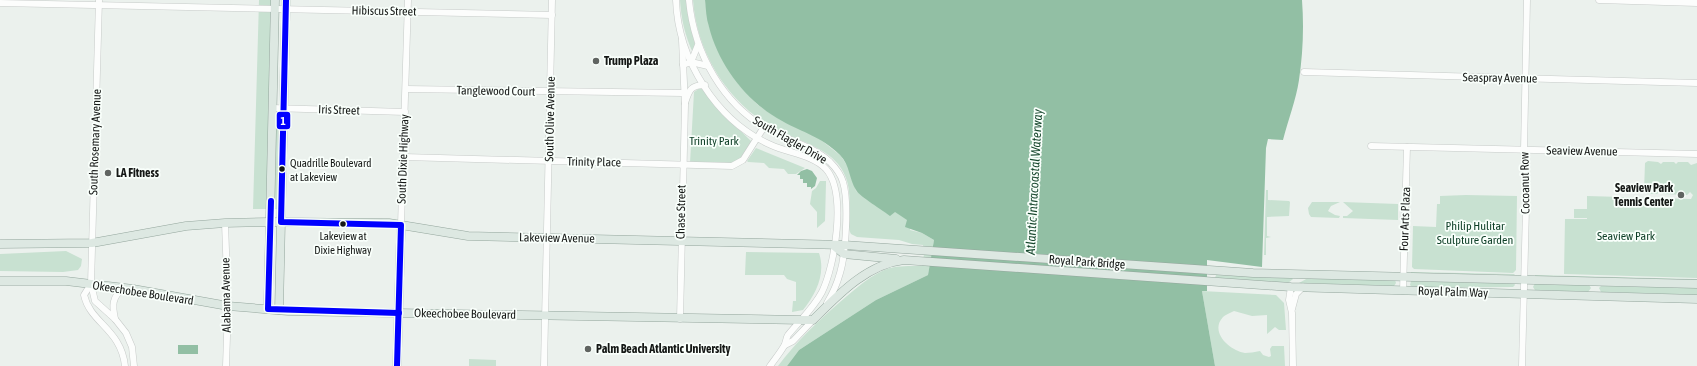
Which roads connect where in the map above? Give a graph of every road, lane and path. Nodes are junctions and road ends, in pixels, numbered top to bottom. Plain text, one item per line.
1 (275, 0) edge
2 (286, 0) edge
3 (408, 0) edge
4 (552, 0) edge
5 (676, 0) edge
6 (689, 0) edge
7 (1528, 0) edge
8 (1599, 0) edge
9 (0, 3) edge
10 (99, 3) edge
11 (1697, 3) edge
12 (275, 9) junction
13 (285, 9) junction
14 (407, 12) junction
15 (552, 15) junction
16 (682, 38) junction
17 (699, 43) junction
18 (691, 62) junction
19 (683, 65) junction
20 (708, 66) junction
21 (1304, 72) dead end
22 (1526, 78) junction
23 (1697, 83) edge
24 (704, 85) junction
25 (406, 89) junction
26 (550, 92) junction
27 (683, 93) junction
28 (684, 105) junction
29 (272, 108) junction
30 (283, 109) junction
31 (405, 112) junction
32 (764, 127) junction
33 (757, 138) junction
34 (1371, 146) dead end
35 (1407, 147) junction
36 (1524, 150) junction
37 (1697, 154) edge
38 (404, 157) junction
39 (549, 161) junction
40 (682, 165) junction
41 (270, 222) junction
42 (281, 222) junction
43 (224, 223) junction
44 (401, 224) junction
45 (547, 238) junction
46 (681, 240) junction
47 (92, 243) junction
48 (0, 244) edge
49 (844, 245) junction
50 (834, 246) junction
51 (917, 250) joint
52 (844, 254) junction
53 (904, 260) junction
54 (1210, 270) joint
55 (1308, 274) junction
56 (1403, 276) junction
57 (1524, 280) junction
58 (0, 281) edge
59 (1595, 281) junction
60 (1210, 282) joint
61 (90, 284) junction
62 (1697, 284) edge
63 (1291, 287) junction
64 (1303, 287) junction
65 (123, 288) junction
66 (1403, 291) junction
67 (1524, 294) junction
68 (1595, 296) junction
69 (1697, 299) edge
70 (228, 306) junction
71 (825, 308) junction
72 (268, 309) junction
73 (1292, 309) junction
74 (279, 310) junction
75 (399, 313) junction
76 (546, 316) junction
77 (115, 319) junction
78 (680, 319) junction
79 (802, 320) junction
80 (813, 320) junction
81 (785, 345) junction
82 (125, 366) edge
83 (134, 366) edge
84 (226, 366) edge
85 (397, 366) edge
86 (544, 366) edge
87 (770, 366) edge
88 (1293, 366) edge
89 (1522, 366) edge

1 - 12 main road
2 - 13 main road
3 - 14 street, South Dixie Highway
4 - 15 street, South Olive Avenue
5 - 16 street, South Flagler Drive
6 - 17 street, South Flagler Drive
7 - 22 street, Cocoanut Row
8 - 11 street
9 - 10 street, Hibiscus Street
10 - 12 street, Hibiscus Street
10 - 47 street, South Rosemary Avenue
12 - 13 street, Hibiscus Street
12 - 29 main road
13 - 14 street, Hibiscus Street
13 - 30 main road
14 - 15 street, Hibiscus Street
14 - 25 street, South Dixie Highway
15 - 26 street, South Olive Avenue
16 - 18 street, South Flagler Drive
16 - 19 street, Chase Street
17 - 18 street
17 - 20 street, South Flagler Drive
18 - 19 street
18 - 20 street
18 - 24 street, South Flagler Drive
19 - 27 street, Chase Street
20 - 32 street, South Flagler Drive
21 - 22 street, Seaspray Avenue
22 - 23 street, Seaspray Avenue
22 - 36 street, Cocoanut Row
24 - 28 street, Chase Street
24 - 33 street, South Flagler Drive
25 - 26 street, Tanglewood Court
25 - 31 street, South Dixie Highway
26 - 27 street, Tanglewood Court
26 - 39 street, South Olive Avenue
27 - 28 street, Chase Street
28 - 40 street, Chase Street
29 - 30 street, Iris Street
29 - 41 main road
30 - 31 street, Iris Street
30 - 42 main road
31 - 38 street, South Dixie Highway
32 - 33 street, Trinity Place
32 - 49 street, South Flagler Drive
33 - 40 street, Trinity Place
33 - 50 street, South Flagler Drive
34 - 35 street, Seaview Avenue
35 - 36 street, Seaview Avenue
35 - 56 street, Four Arts Plaza
36 - 37 street, Seaview Avenue
36 - 57 street, Cocoanut Row
38 - 39 street, Trinity Place
38 - 44 street, South Dixie Highway
39 - 40 street, Trinity Place
39 - 45 street, South Olive Avenue
40 - 46 street, Chase Street
41 - 42 main road
41 - 43 main road
41 - 72 main road
42 - 44 main road, Lakeview Avenue
42 - 74 main road
43 - 47 main road
43 - 70 street, Alabama Avenue
44 - 45 main road, Lakeview Avenue
44 - 75 main road, South Dixie Highway
45 - 46 main road, Lakeview Avenue
45 - 76 street, South Olive Avenue
46 - 50 main road, Lakeview Avenue
46 - 78 street, Chase Street
47 - 48 main road
47 - 61 street, South Rosemary Avenue
49 - 50 main road, Lakeview Avenue
49 - 51 main road, Lakeview Avenue
49 - 52 street, South Flagler Drive
50 - 52 main road
50 - 79 street, South Flagler Drive
51 - 54 main road, Royal Park Bridge
52 - 53 main road
52 - 71 street, South Flagler Drive
53 - 60 main road, Royal Park Bridge
53 - 71 main road
54 - 55 main road, Royal Palm Way
55 - 56 main road, Royal Palm Way
55 - 63 main road
56 - 57 main road, Royal Palm Way
56 - 66 street, Four Arts Plaza
57 - 59 main road, Royal Palm Way
57 - 67 street, Cocoanut Row
58 - 61 main road, Okeechobee Boulevard
59 - 62 main road, Royal Palm Way
59 - 68 main road
60 - 63 main road, Royal Palm Way
61 - 65 main road, Okeechobee Boulevard
61 - 77 street
61 - 82 street
63 - 64 main road, Royal Palm Way
63 - 73 street
64 - 66 main road, Royal Palm Way
64 - 73 street
65 - 70 main road, Okeechobee Boulevard
65 - 77 street
66 - 67 main road, Royal Palm Way
67 - 68 main road, Royal Palm Way
67 - 89 street, Cocoanut Row
68 - 69 main road, Royal Palm Way
70 - 72 main road, Okeechobee Boulevard
70 - 84 street, Alabama Avenue
71 - 80 main road, South Flagler Drive
72 - 74 main road, Okeechobee Boulevard
73 - 88 street
74 - 75 main road, Okeechobee Boulevard
75 - 76 main road, Okeechobee Boulevard
75 - 85 main road, South Dixie Highway
76 - 78 main road, Okeechobee Boulevard
76 - 86 street
77 - 83 street
78 - 79 main road, Okeechobee Boulevard
79 - 80 main road, Okeechobee Boulevard
79 - 81 street, South Flagler Drive
80 - 81 street, South Flagler Drive
81 - 87 street, South Flagler Drive

